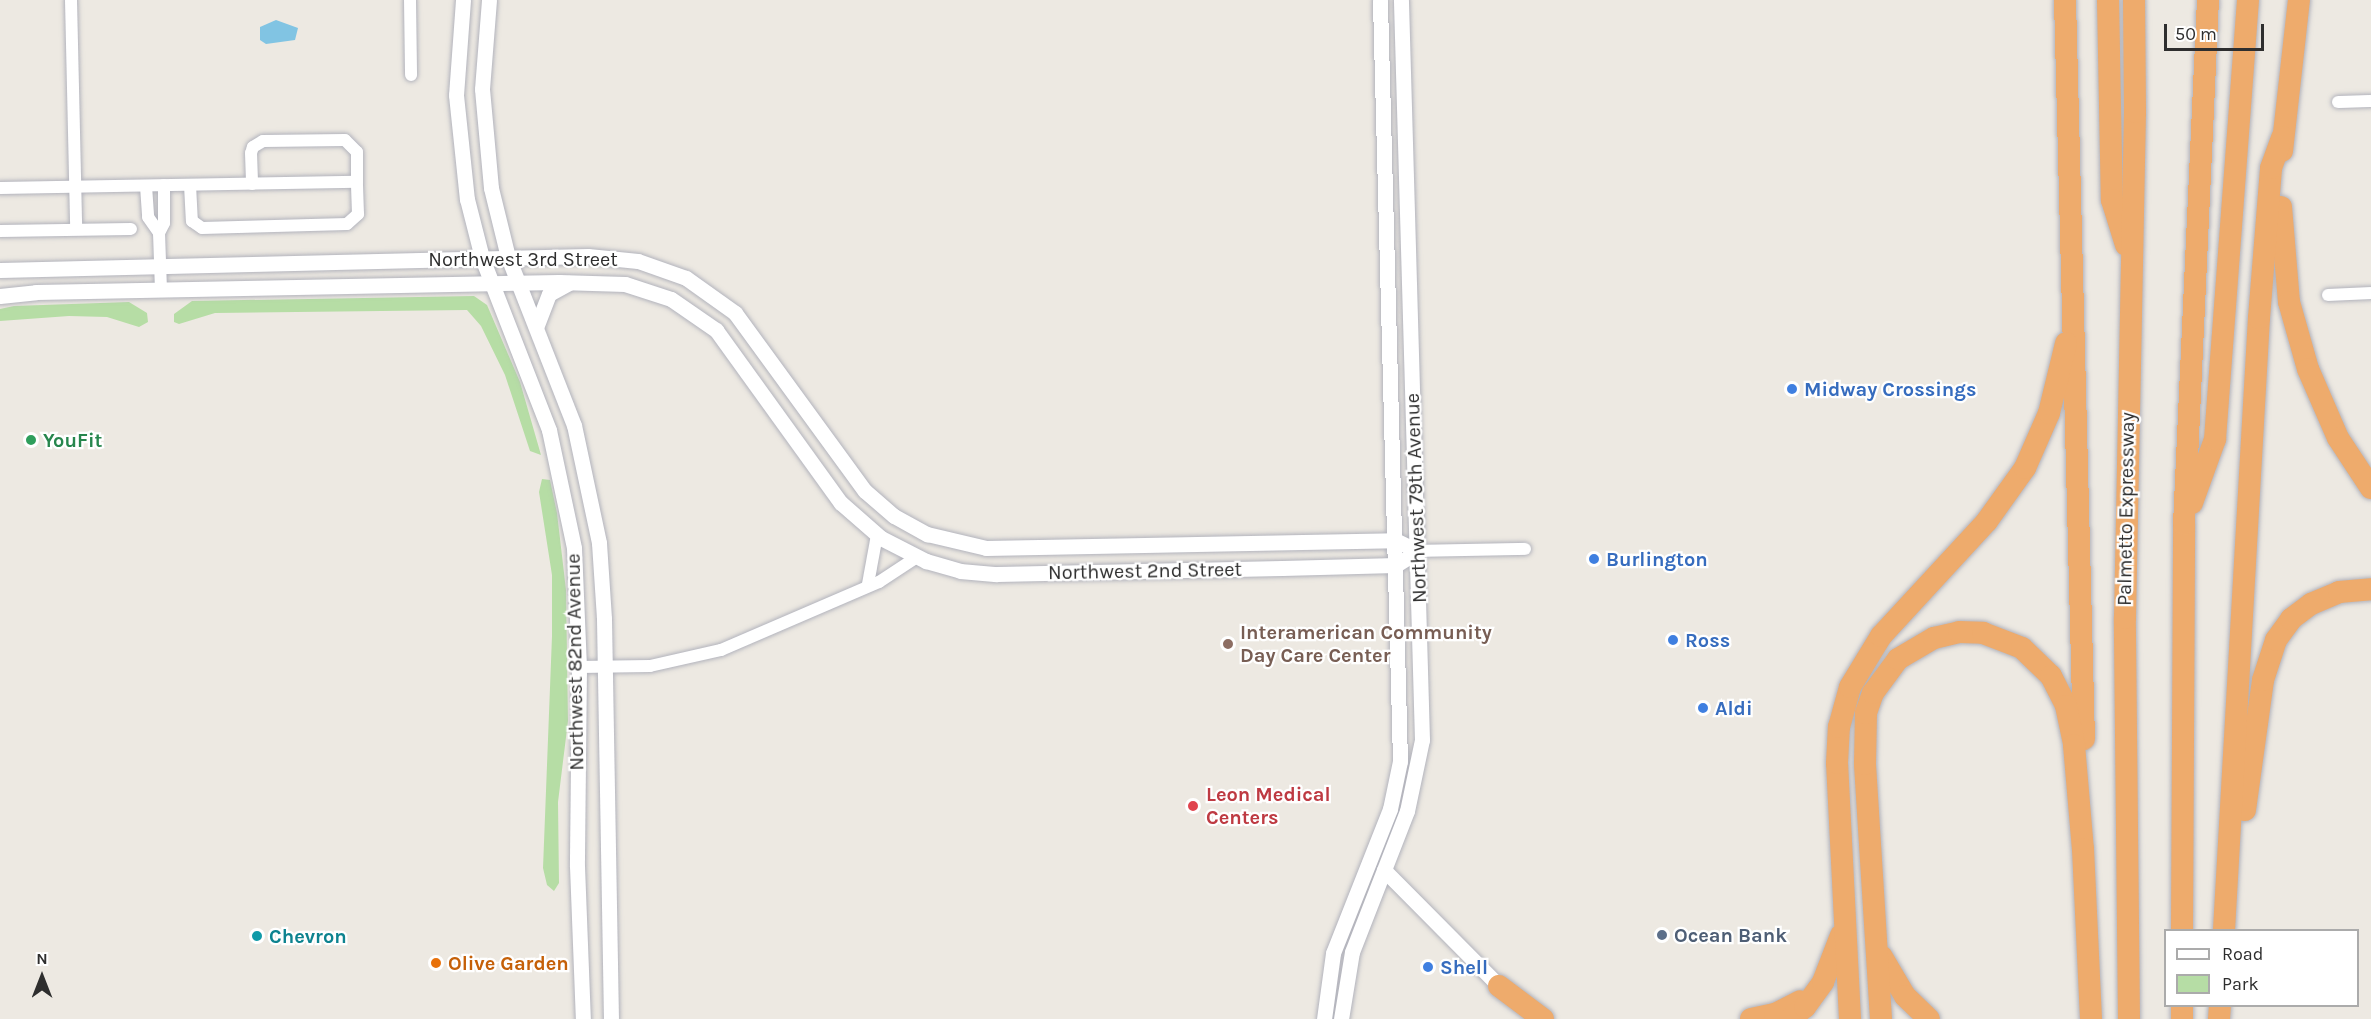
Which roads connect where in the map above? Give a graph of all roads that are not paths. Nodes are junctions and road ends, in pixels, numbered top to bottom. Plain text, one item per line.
1 (71, 0) edge
2 (410, 0) edge
3 (463, 0) edge
4 (489, 0) edge
5 (1380, 0) edge
6 (1401, 0) edge
7 (2065, 0) edge
8 (2108, 0) edge
9 (2134, 0) edge
10 (2208, 0) edge
11 (2248, 0) edge
12 (2299, 0) edge
13 (1382, 74) junction
14 (411, 75) dead end
15 (1403, 76) junction
16 (2371, 101) edge
17 (2338, 102) dead end
18 (2282, 137) junction
19 (357, 182) junction
20 (252, 184) junction
21 (164, 185) junction
22 (190, 185) junction
23 (146, 186) junction
24 (75, 187) junction
25 (0, 188) edge
26 (76, 229) junction
27 (131, 229) dead end
28 (0, 231) edge
29 (159, 233) junction
30 (508, 257) junction
31 (482, 258) junction
32 (2132, 262) junction
33 (160, 264) junction
34 (0, 270) edge
35 (572, 282) junction
36 (518, 283) junction
37 (491, 284) junction
38 (161, 290) junction
39 (2371, 293) edge
40 (5, 295) edge
41 (2328, 295) dead end
42 (2072, 306) junction
43 (537, 325) junction
44 (2371, 488) edge
45 (2184, 524) junction
46 (927, 534) joint
47 (877, 535) junction
48 (1395, 540) junction
49 (1524, 549) dead end
50 (1418, 551) junction
51 (917, 557) junction
52 (1396, 565) junction
53 (868, 584) junction
54 (2371, 589) edge
55 (605, 666) junction
56 (579, 667) junction
57 (2083, 849) junction
58 (1384, 870) junction
59 (1357, 890) junction
60 (1375, 892) junction
61 (2226, 897) junction
62 (1845, 920) junction
63 (2182, 929) edge
64 (2224, 929) edge
65 (1878, 949) junction
66 (1499, 986) joint
67 (1817, 991) junction
68 (2091, 1015) edge
69 (2129, 1015) edge
70 (583, 1019) edge
71 (611, 1019) edge
72 (1324, 1019) edge
73 (1341, 1019) edge
74 (1543, 1019) edge
75 (1751, 1019) edge
76 (1790, 1019) edge
77 (1850, 1019) edge
78 (1881, 1019) edge
79 (1929, 1019) edge

1 - 24 street
2 - 14 street
3 - 31 street, Northwest 82nd Avenue
4 - 30 street, Northwest 82nd Avenue
5 - 13 street, Northwest 79th Avenue
6 - 15 street, Northwest 79th Avenue
7 - 42 highway
8 - 32 highway
9 - 32 highway, Palmetto Expressway
10 - 45 highway
11 - 45 highway
12 - 18 highway
13 - 15 street
13 - 48 street, Northwest 79th Avenue
15 - 50 street, Northwest 79th Avenue
16 - 17 street
18 - 44 highway
18 - 61 highway
19 - 20 street
19 - 20 street
19 - 22 street
20 - 22 street
21 - 22 street
21 - 23 street
21 - 29 street
23 - 24 street
23 - 29 street
24 - 25 street
24 - 26 street
26 - 27 street
26 - 28 street
29 - 33 street
30 - 31 street, Northwest 3rd Street
30 - 36 street, Northwest 82nd Avenue
30 - 46 street, Northwest 3rd Street
31 - 33 street, Northwest 3rd Street
31 - 37 street, Northwest 82nd Avenue
32 - 69 highway, Palmetto Expressway
33 - 34 street, Northwest 3rd Street
33 - 38 street
35 - 36 street, Northwest 3rd Street
35 - 43 street
35 - 47 street, Northwest 3rd Street
36 - 37 street, Northwest 3rd Street
36 - 43 street, Northwest 82nd Avenue
37 - 38 street, Northwest 3rd Street
37 - 56 street, Northwest 82nd Avenue
38 - 40 street, Northwest 3rd Street
39 - 41 street
42 - 57 highway
42 - 62 highway
43 - 55 street, Northwest 82nd Avenue
45 - 63 highway
46 - 48 street, Northwest 2nd Street
47 - 51 street, Northwest 2nd Street
47 - 53 street
48 - 50 street, Northwest 2nd Street
48 - 52 street, Northwest 79th Avenue
49 - 50 street, Northwest 2nd Street
50 - 52 street
50 - 58 street, Northwest 79th Avenue
51 - 52 street, Northwest 2nd Street
51 - 53 street
52 - 59 street, Northwest 79th Avenue
53 - 55 street
54 - 61 highway
55 - 56 street
55 - 71 street, Northwest 82nd Avenue
56 - 70 street, Northwest 82nd Avenue
57 - 65 highway
57 - 68 highway
58 - 60 street, Northwest 79th Avenue
58 - 66 street
59 - 60 street
59 - 72 street, Northwest 79th Avenue
60 - 73 street, Northwest 79th Avenue
61 - 64 highway
62 - 67 highway
62 - 77 highway
65 - 78 highway
65 - 79 highway
66 - 74 highway
67 - 75 highway
67 - 76 highway

